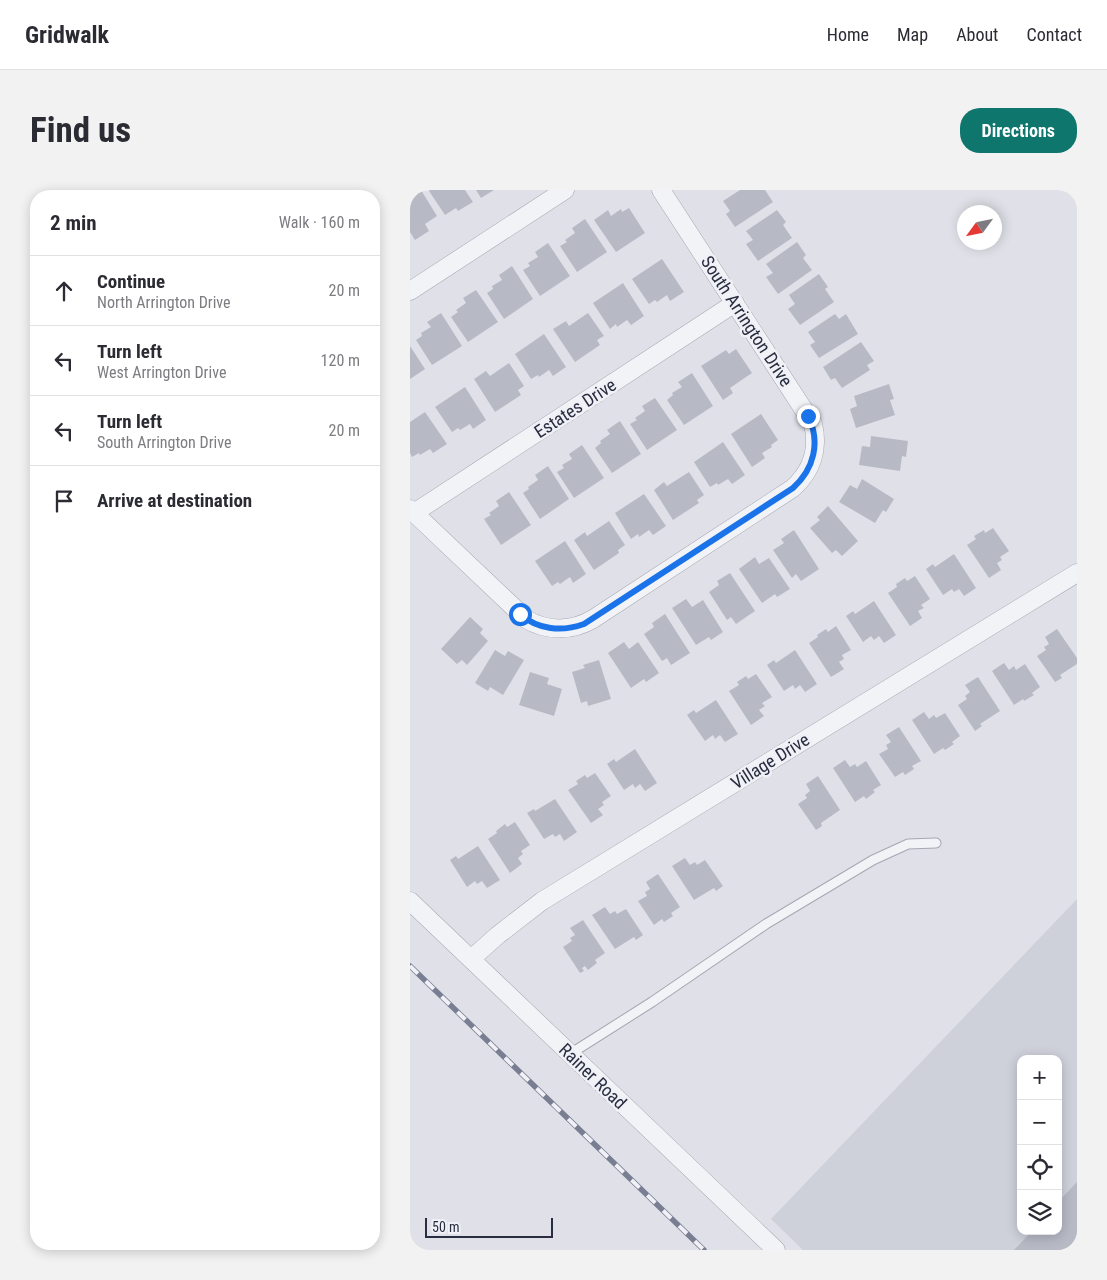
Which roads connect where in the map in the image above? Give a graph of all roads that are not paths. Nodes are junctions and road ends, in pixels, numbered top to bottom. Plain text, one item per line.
1 (565, 190) edge
2 (661, 190) edge
3 (410, 291) edge
4 (735, 302) junction
5 (412, 511) edge
6 (1077, 573) edge
7 (936, 843) dead end
8 (410, 901) edge
9 (471, 960) junction
10 (570, 1054) junction
11 (776, 1250) edge

1 - 3 street
2 - 4 street, South Arrington Drive
4 - 5 street, Estates Drive
4 - 5 street, South Arrington Drive
6 - 9 street, Village Drive
7 - 10 lane
8 - 9 street, Rainer Road
9 - 10 street, Rainer Road
10 - 11 street, Rainer Road

